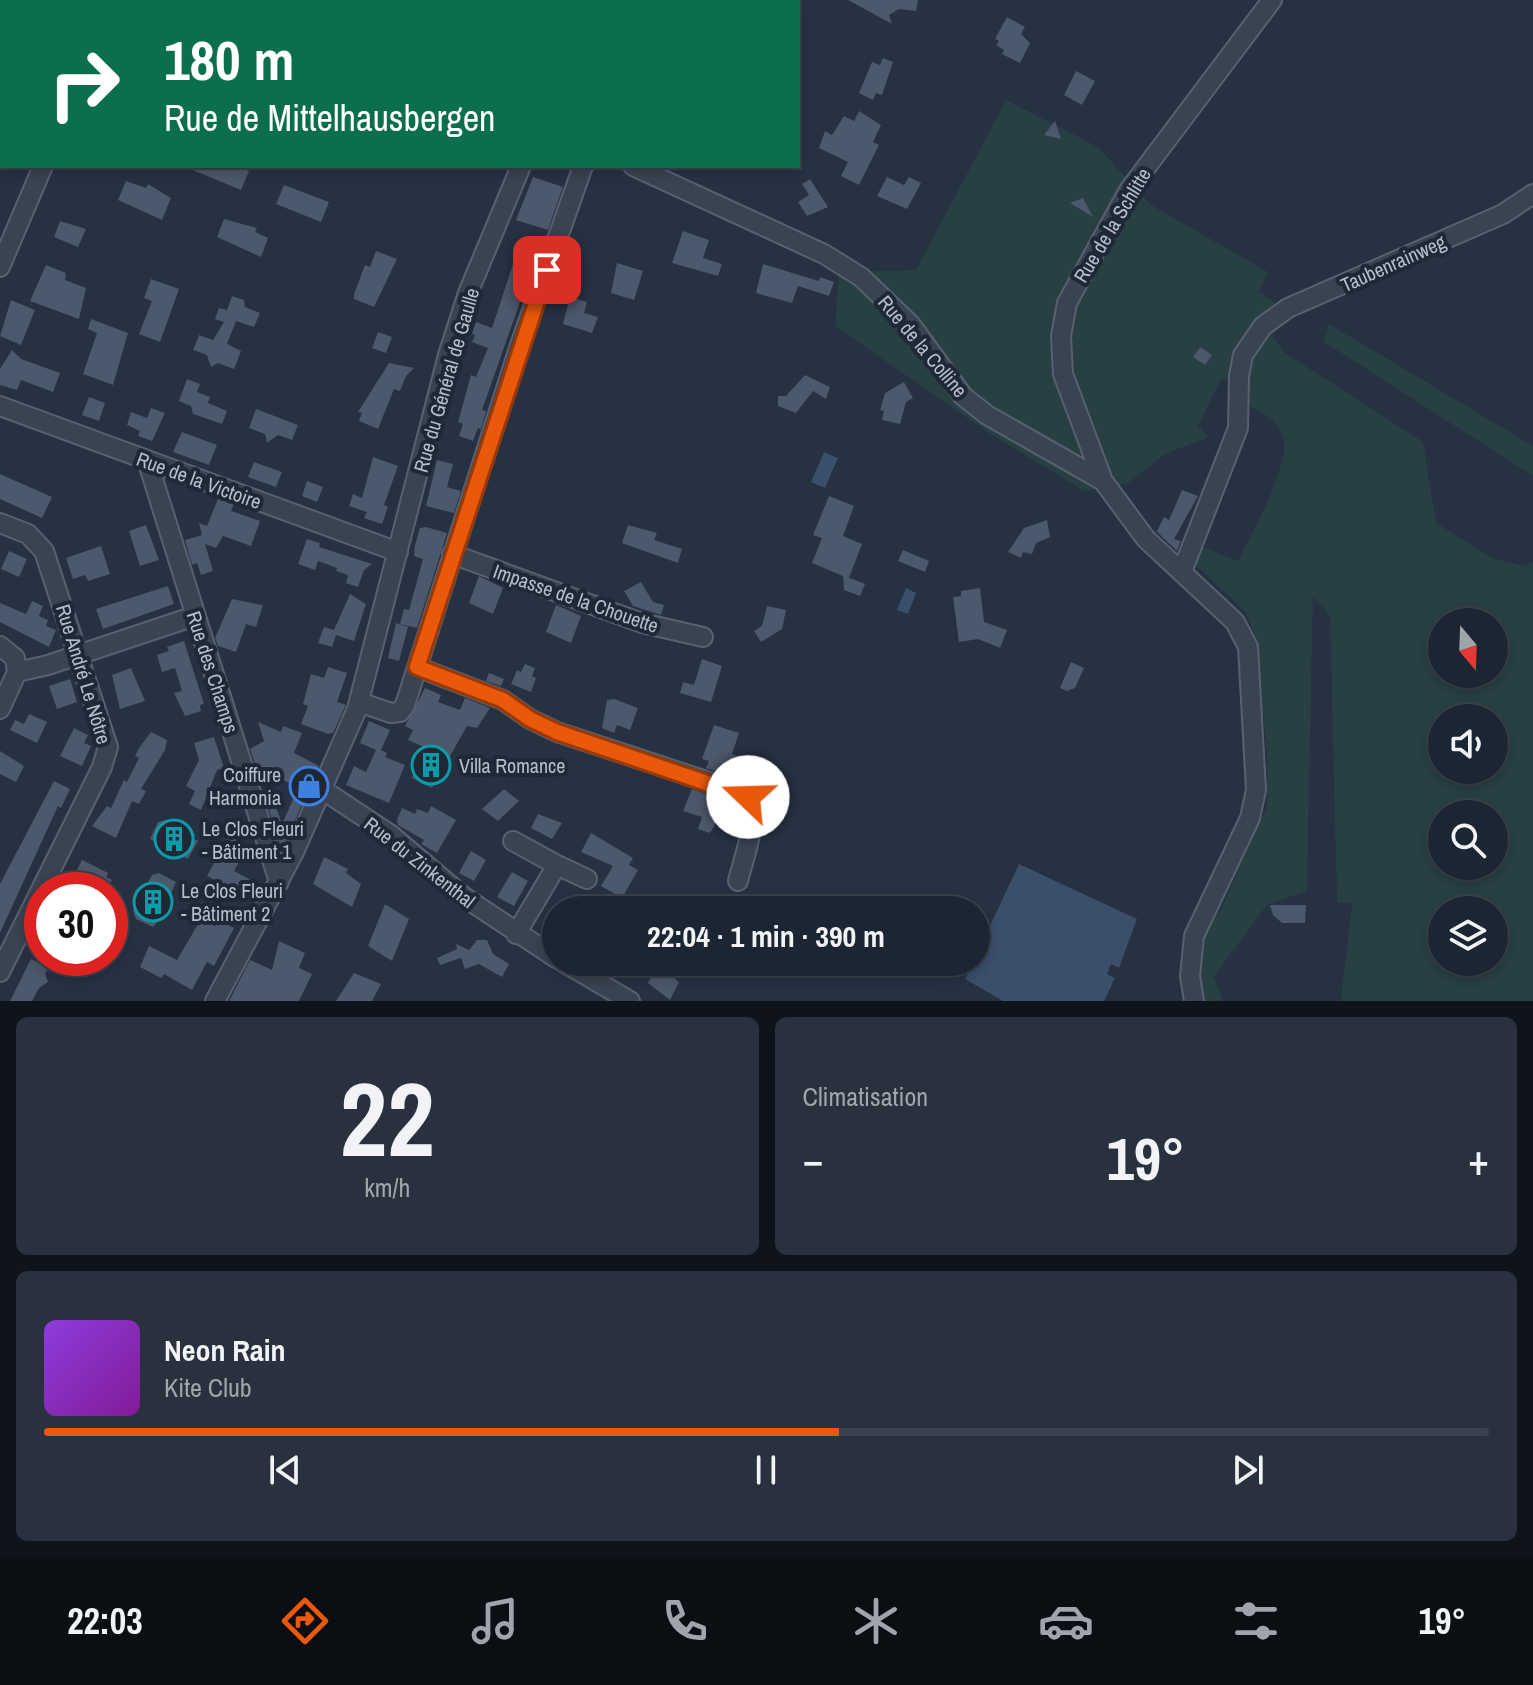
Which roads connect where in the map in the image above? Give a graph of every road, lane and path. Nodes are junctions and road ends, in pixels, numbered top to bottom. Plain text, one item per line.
1 (1272, 0) edge
2 (42, 168) edge
3 (520, 168) edge
4 (582, 168) edge
5 (637, 168) edge
6 (1533, 194) edge
7 (0, 267) edge
8 (0, 406) edge
9 (148, 463) junction
10 (1103, 481) junction
11 (0, 523) edge
12 (398, 552) junction
13 (452, 554) junction
14 (1183, 569) junction
15 (195, 616) junction
16 (703, 637) dead end
17 (0, 646) edge
18 (81, 654) junction
19 (417, 667) junction
20 (17, 672) junction
21 (358, 706) junction
22 (0, 709) edge
23 (323, 790) junction
24 (513, 841) dead end
25 (557, 865) junction
26 (587, 879) dead end
27 (738, 881) dead end
28 (279, 882) junction
29 (516, 934) junction
30 (542, 950) edge
31 (0, 972) edge
32 (578, 976) edge
33 (596, 993) edge
34 (215, 1001) edge
35 (630, 1001) edge
36 (1194, 1001) edge

1 - 10 street, Rue de la Schlitte
2 - 7 street
3 - 12 street, Rue du Général de Gaulle
4 - 13 street
5 - 10 street, Rue de la Colline
6 - 14 street, Taubenrainweg
8 - 9 street, Rue de la Victoire
9 - 12 street, Rue de la Victoire
9 - 15 street, Rue des Champs
10 - 14 street, Rue de la Colline
11 - 18 street, Rue André Le Nôtre
12 - 21 street, Rue du Général de Gaulle
13 - 16 street, Impasse de la Chouette
13 - 19 street
14 - 36 street, Rue de la Colline
15 - 18 street
15 - 28 street, Rue des Champs
17 - 20 street
18 - 20 street
18 - 31 street, Rue André Le Nôtre
19 - 21 street
19 - 27 street
20 - 22 street
21 - 23 street, Rue du Général de Gaulle
23 - 28 street, Rue du Général de Gaulle
23 - 29 street, Rue du Zinkenthal
24 - 25 street
25 - 26 street
25 - 29 street
28 - 34 street, Rue du Général de Gaulle
29 - 30 street, Rue du Zinkenthal
32 - 33 street
33 - 35 street

